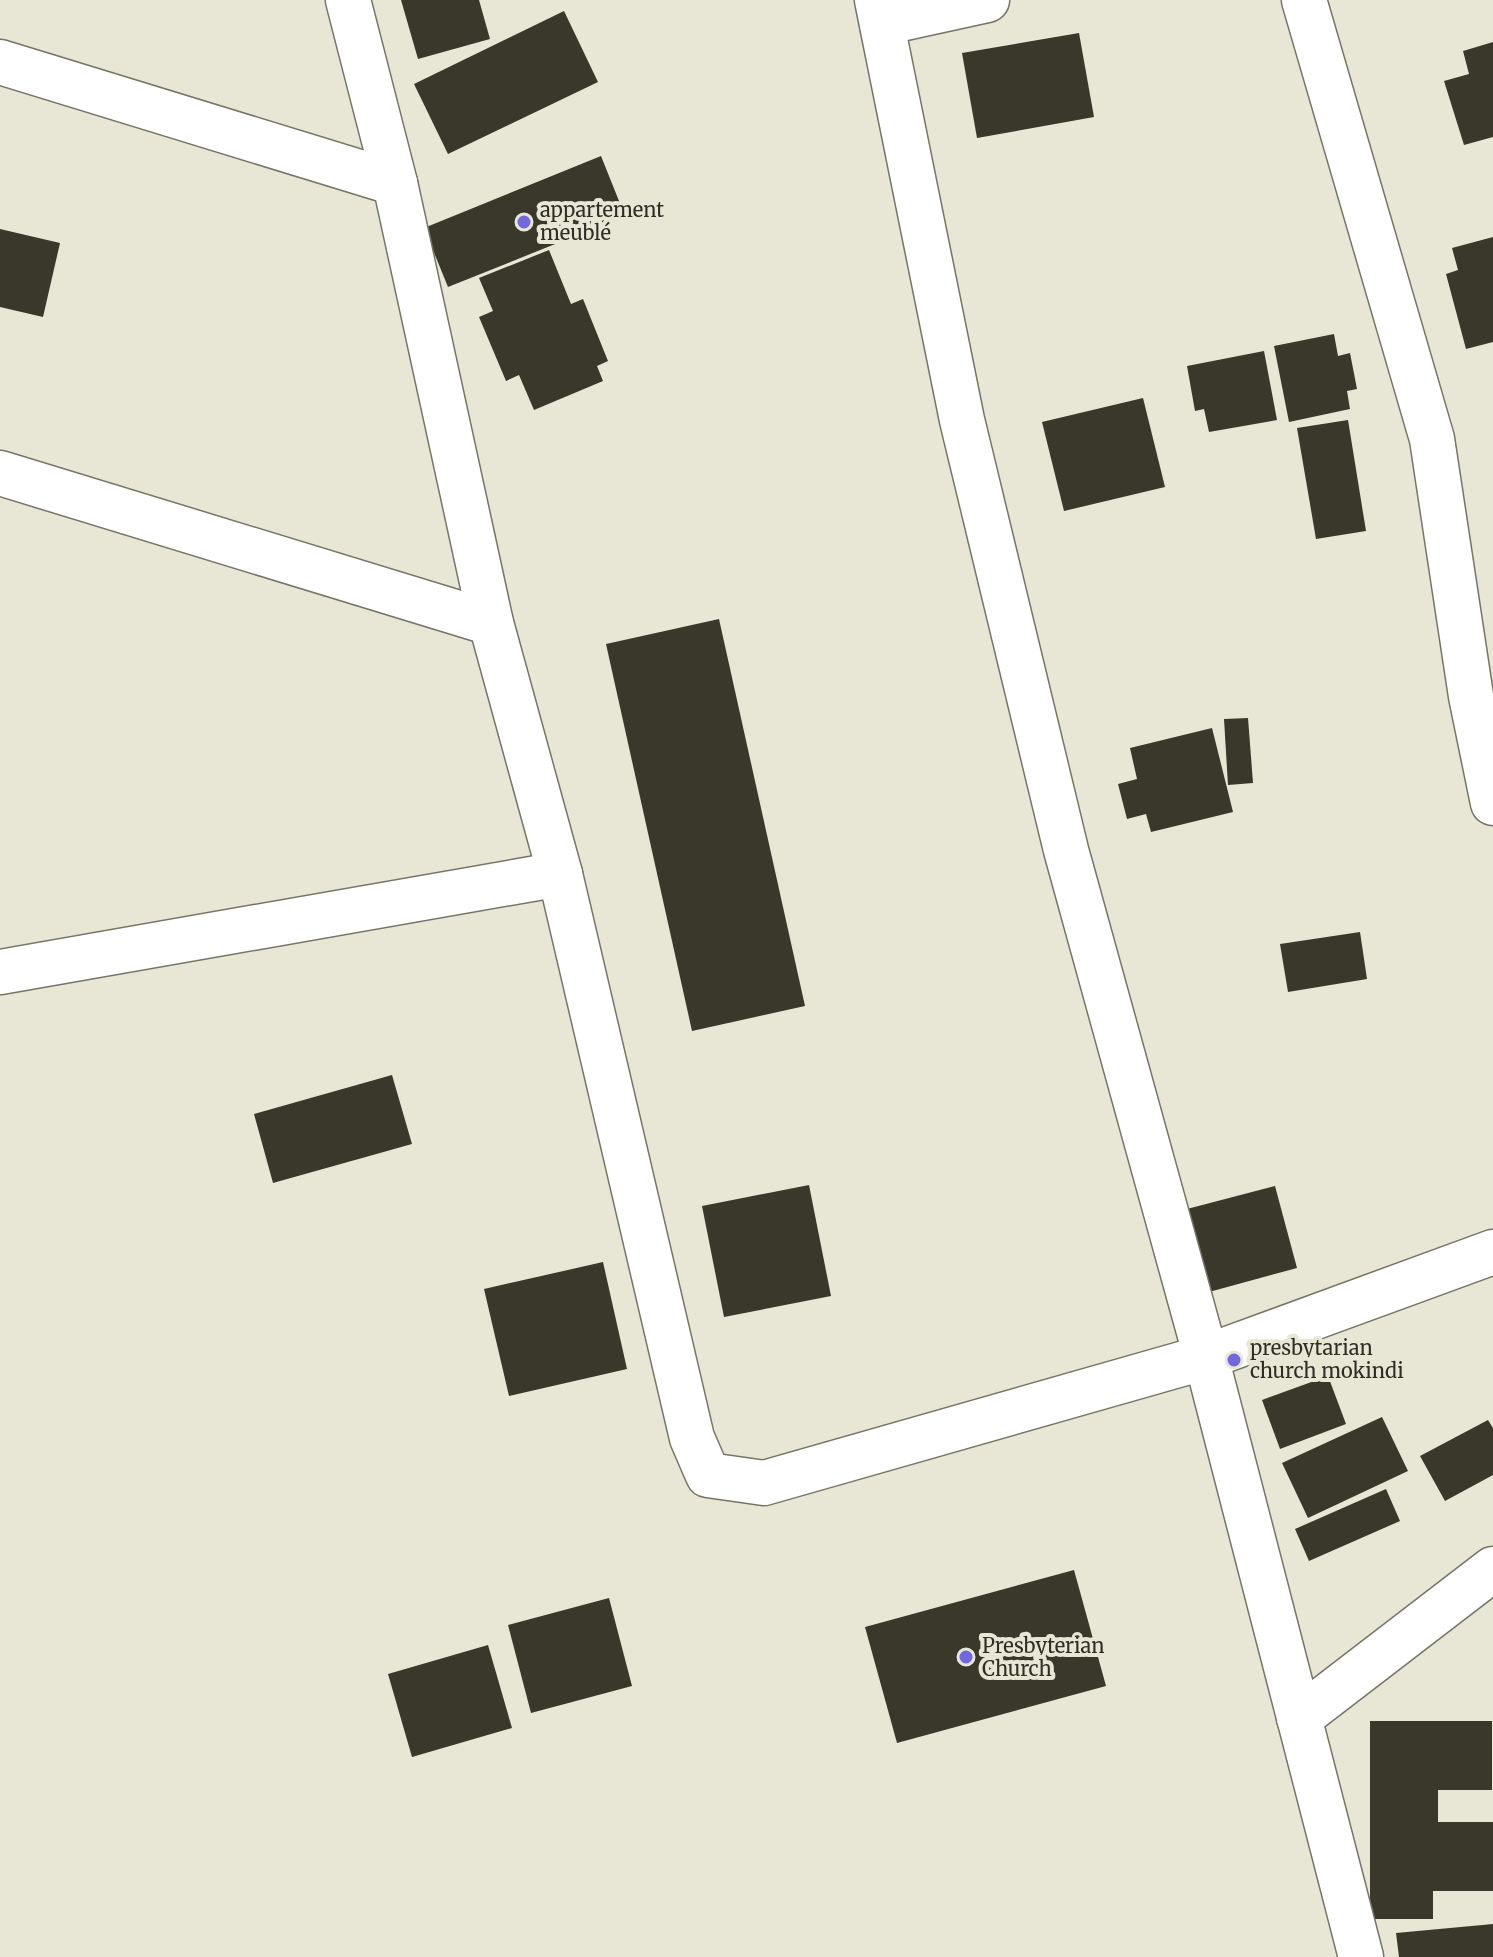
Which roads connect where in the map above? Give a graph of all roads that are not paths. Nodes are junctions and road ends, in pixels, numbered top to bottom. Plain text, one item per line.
1 (348, 0) edge
2 (987, 0) edge
3 (1304, 0) edge
4 (880, 12) edge
5 (0, 62) edge
6 (395, 183) junction
7 (0, 473) edge
8 (491, 623) junction
9 (1493, 803) edge
10 (560, 874) junction
11 (0, 972) edge
12 (1493, 1252) edge
13 (1206, 1357) junction
14 (1493, 1569) edge
15 (1299, 1718) junction
16 (1361, 1957) edge

1 - 6 street
2 - 4 street
3 - 9 street
4 - 13 street
5 - 6 street
6 - 8 street
7 - 8 street
8 - 10 street
10 - 11 street
10 - 13 street
12 - 13 street
13 - 15 street
14 - 15 street
15 - 16 street

